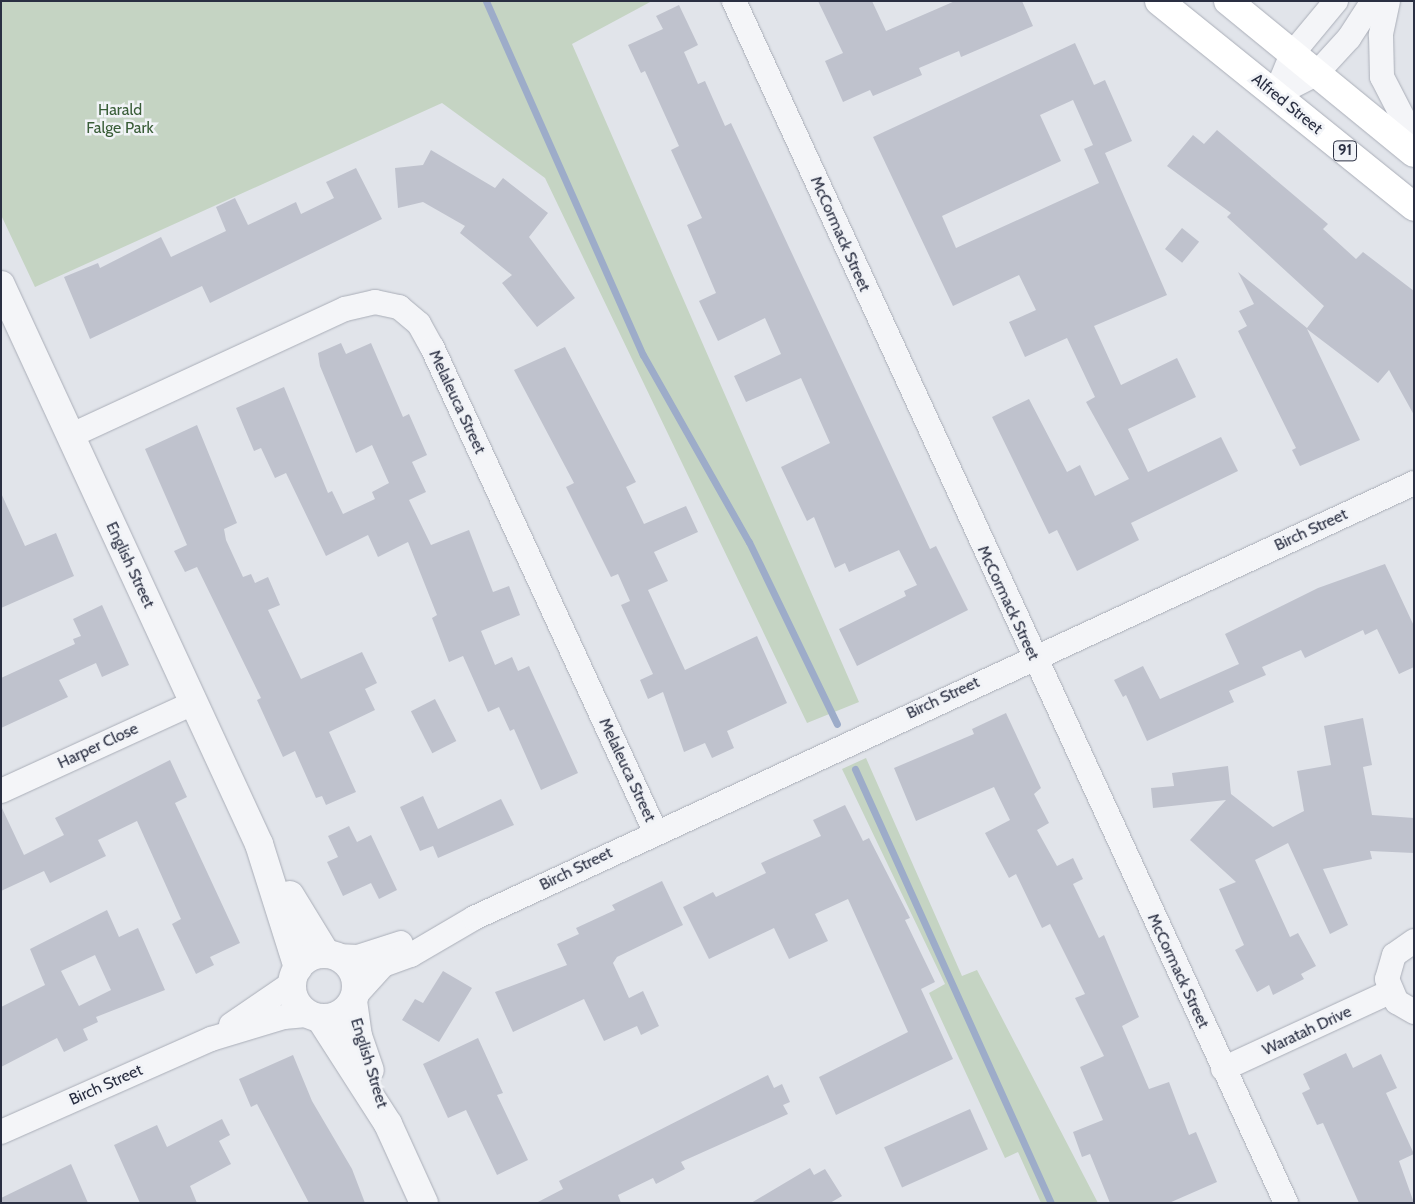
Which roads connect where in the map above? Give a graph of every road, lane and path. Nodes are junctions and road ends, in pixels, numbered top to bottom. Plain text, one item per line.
1 (734, 1) edge
2 (1159, 1) edge
3 (1228, 1) edge
4 (1336, 1) edge
5 (1373, 1) edge
6 (1388, 1) edge
7 (1292, 54) junction
8 (1316, 74) junction
9 (1276, 95) junction
10 (1414, 139) edge
11 (1414, 153) edge
12 (1414, 207) edge
13 (1, 285) edge
14 (70, 436) junction
15 (1414, 482) edge
16 (1032, 657) junction
17 (195, 702) junction
18 (1, 790) edge
19 (655, 831) junction
20 (259, 844) junction
21 (474, 918) junction
22 (1414, 941) edge
23 (331, 955) junction
24 (295, 976) junction
25 (1390, 992) junction
26 (354, 999) junction
27 (1414, 1012) edge
28 (315, 1016) junction
29 (211, 1038) junction
30 (1223, 1070) junction
31 (388, 1124) junction
32 (1, 1132) edge
33 (424, 1203) edge
34 (1286, 1203) edge

1 - 16 street, McCormack Street
2 - 9 main road, Alfred Street / 91
3 - 7 main road, 91
4 - 7 street
5 - 8 street
6 - 10 street
7 - 8 main road, 91
7 - 9 street
8 - 9 street
8 - 11 main road, 91
9 - 12 main road, Alfred Street / 91
13 - 14 street, English Street
14 - 17 street, English Street
14 - 19 street, Melaleuca Street
15 - 16 street, Birch Street
16 - 19 street, Birch Street
16 - 30 street, McCormack Street
17 - 18 street, Harper Close
17 - 20 street, English Street
19 - 21 street, Birch Street
20 - 23 street, English Street
20 - 24 street, English Street
21 - 23 street, Birch Street
21 - 26 street, Birch Street
22 - 25 street
23 - 24 street
23 - 26 street
24 - 28 street
24 - 29 street, Birch Street
25 - 27 street
25 - 30 street, Waratah Drive
26 - 28 street
26 - 31 street, English Street
28 - 29 street, Birch Street
28 - 31 street, English Street
29 - 32 street, Birch Street
30 - 34 street, McCormack Street
31 - 33 street, English Street

